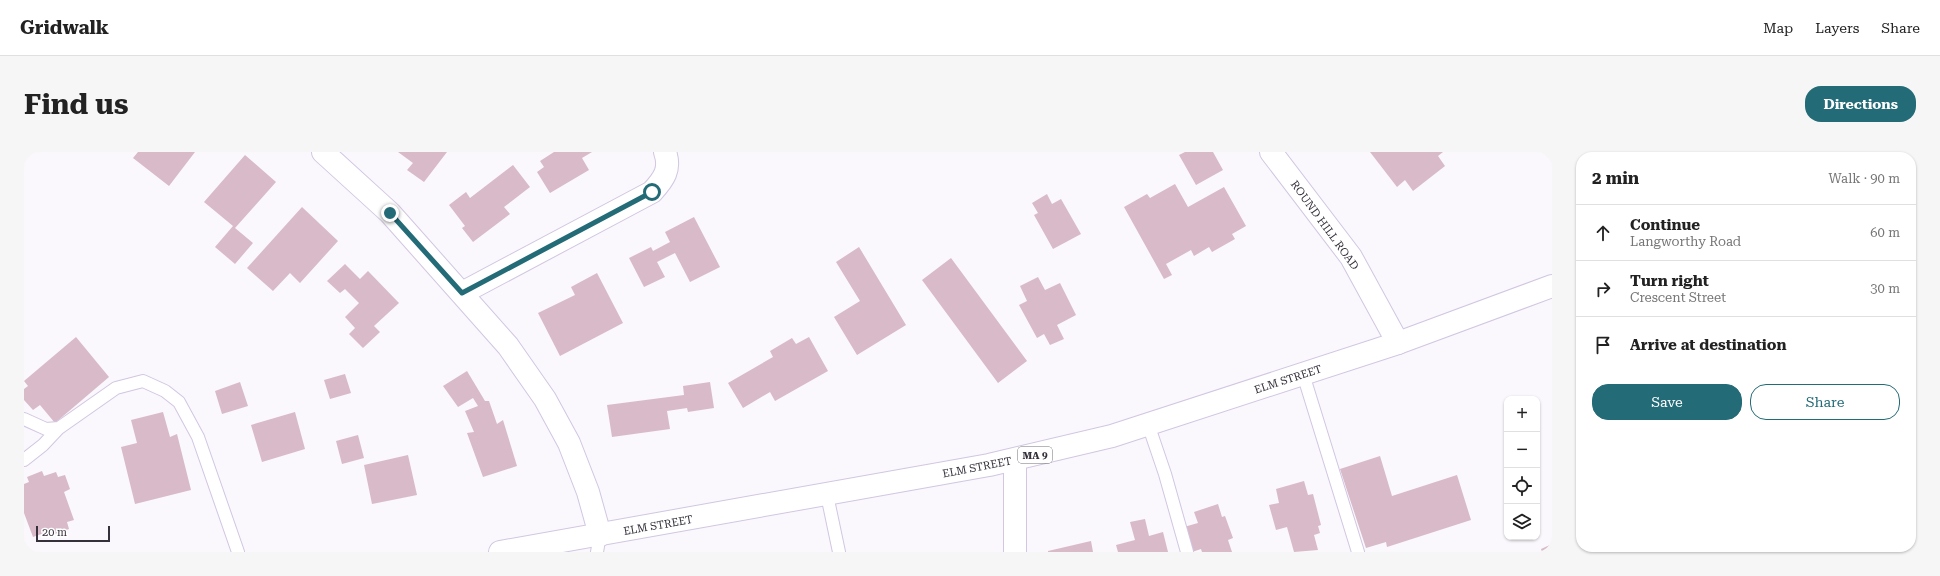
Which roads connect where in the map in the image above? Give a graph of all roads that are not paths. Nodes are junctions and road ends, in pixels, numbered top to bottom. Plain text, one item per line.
1 (323, 152) edge
2 (665, 152) edge
3 (1271, 152) edge
4 (1552, 287) edge
5 (462, 293) junction
6 (1398, 344) junction
7 (1303, 374) junction
8 (24, 419) edge
9 (1148, 424) junction
10 (59, 428) junction
11 (24, 460) edge
12 (1015, 460) junction
13 (827, 495) junction
14 (599, 543) edge
15 (238, 552) edge
16 (500, 552) edge
17 (839, 552) edge
18 (1015, 552) edge
19 (1187, 552) edge
20 (1358, 552) edge

1 - 5 main road
2 - 5 main road
3 - 6 main road, ROUND HILL ROAD
4 - 6 main road, ELM STREET / MA 9
5 - 14 main road
6 - 7 main road, ELM STREET / MA 9
7 - 9 main road, ELM STREET / MA 9
7 - 20 lane
8 - 10 lane
9 - 12 main road, ELM STREET / MA 9
9 - 19 lane
10 - 11 lane
10 - 15 lane
12 - 13 main road, ELM STREET / MA 9
12 - 18 main road
13 - 14 main road, ELM STREET / MA 9
13 - 17 lane
14 - 16 main road, ELM STREET / MA 9

